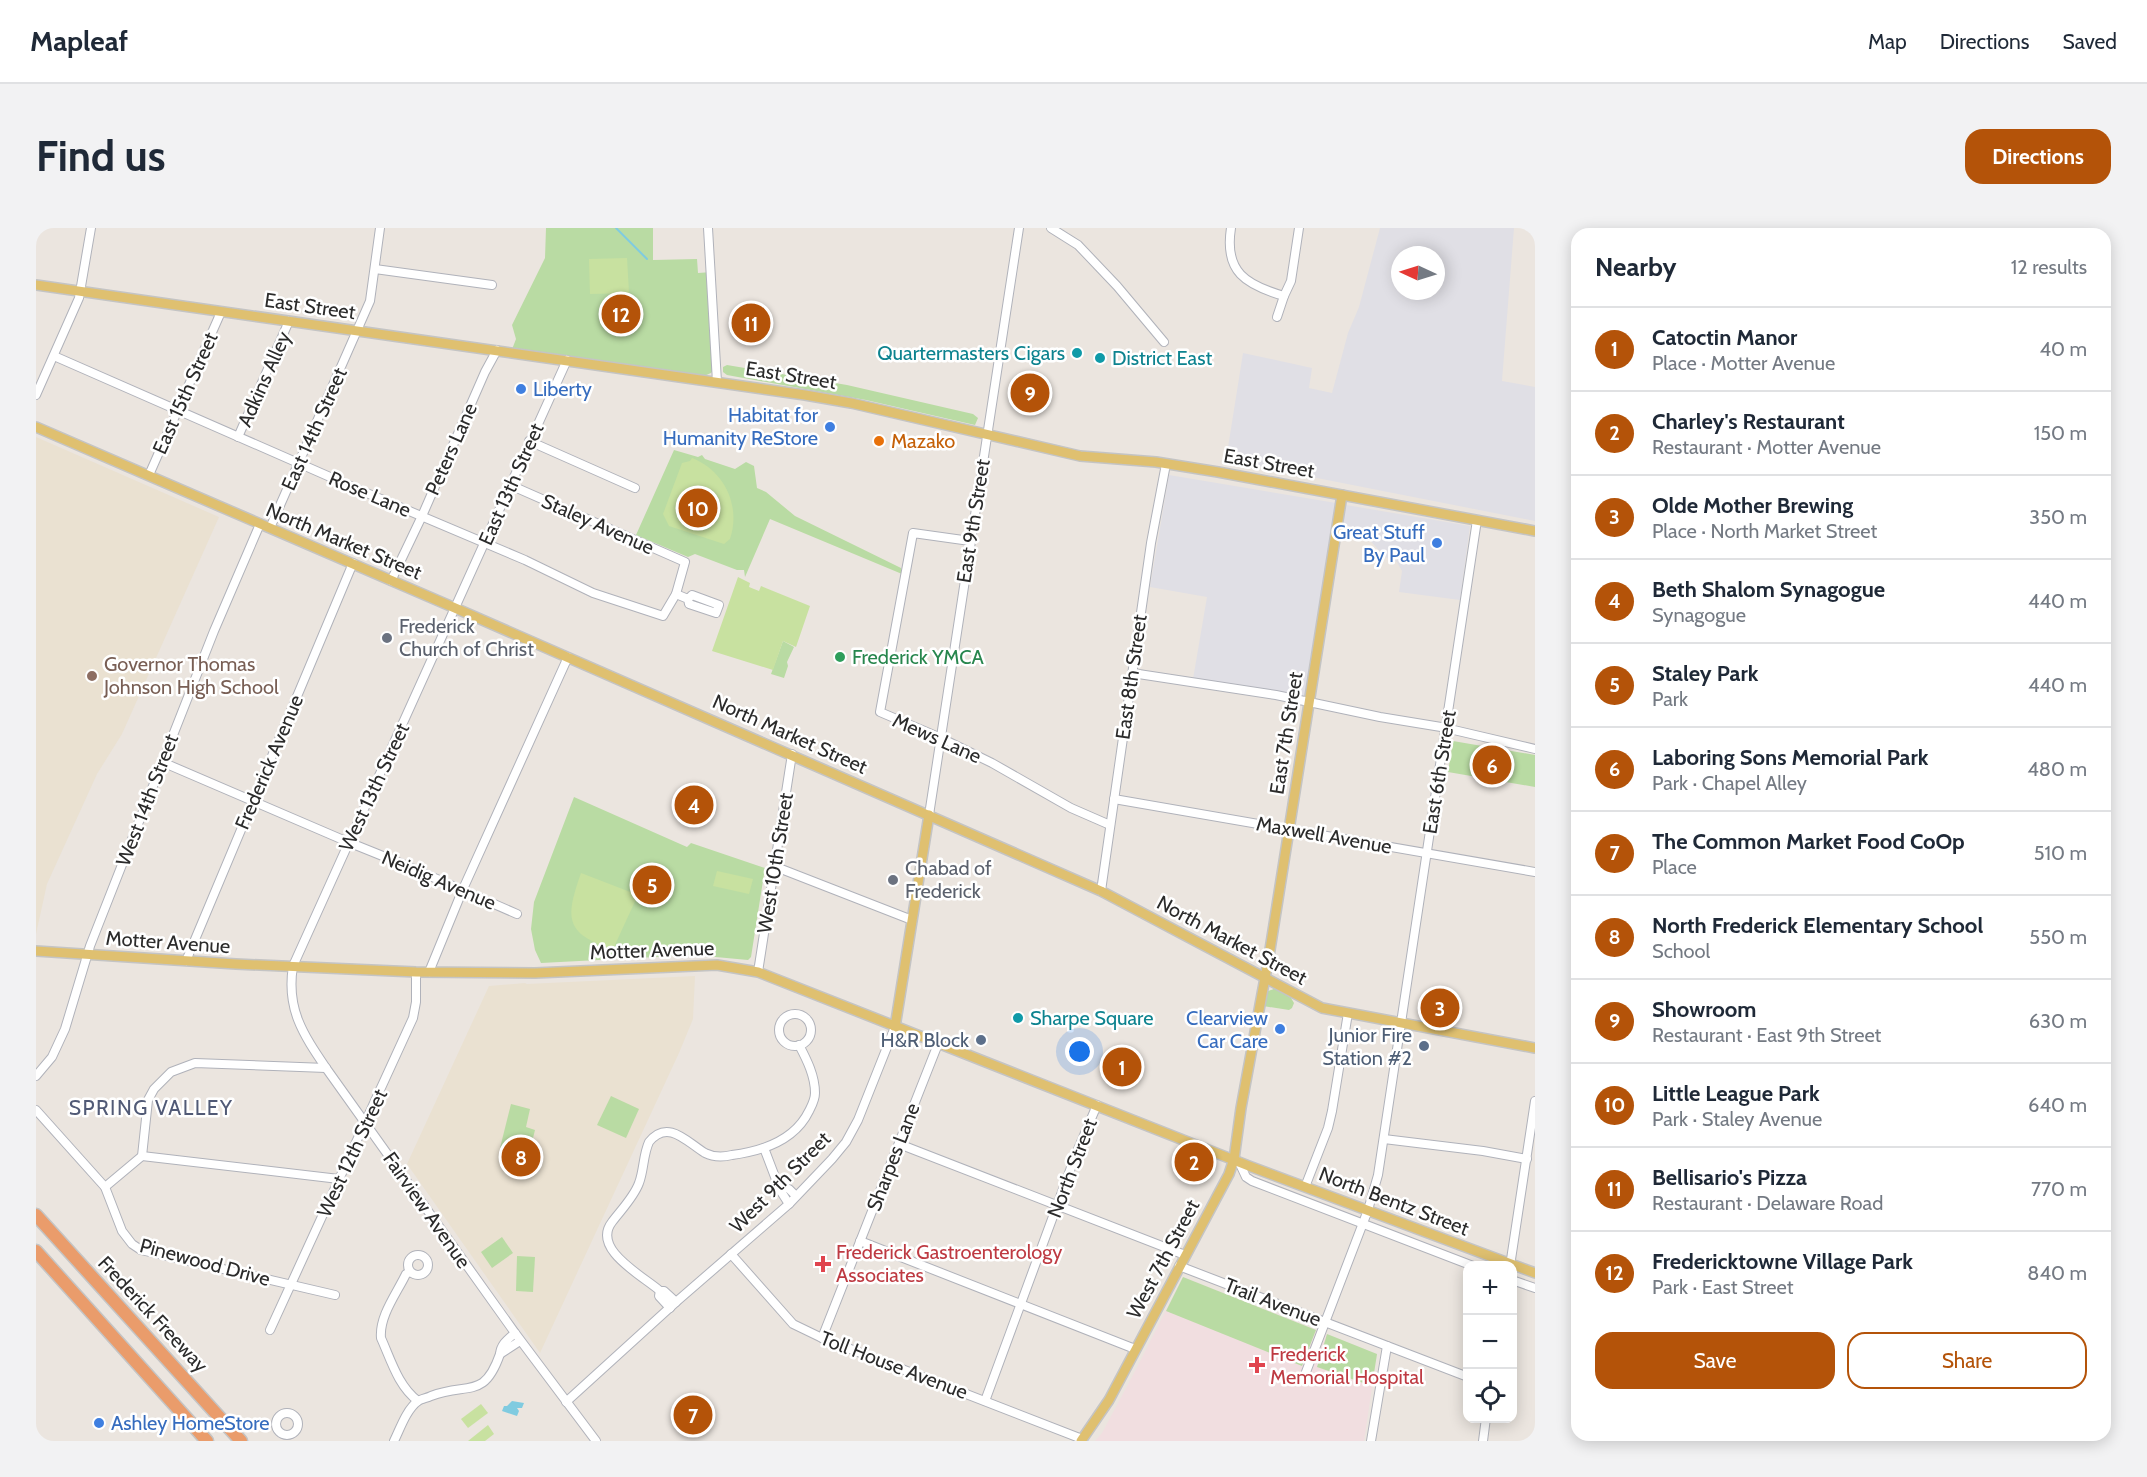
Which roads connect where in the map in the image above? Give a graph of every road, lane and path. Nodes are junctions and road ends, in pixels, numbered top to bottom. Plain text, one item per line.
1 (91, 228) edge
2 (380, 228) edge
3 (708, 228) edge
4 (1019, 228) edge
5 (1051, 228) edge
6 (1231, 228) edge
7 (1299, 228) edge
8 (375, 269) junction
9 (36, 285) edge
10 (492, 285) dead end
11 (81, 291) junction
12 (1284, 296) junction
13 (221, 312) junction
14 (1277, 317) dead end
15 (289, 321) junction
16 (357, 331) junction
17 (1164, 342) dead end
18 (497, 350) junction
19 (54, 356) junction
20 (567, 360) junction
21 (717, 382) junction
22 (36, 395) edge
23 (176, 411) junction
24 (36, 427) edge
25 (986, 435) junction
26 (238, 436) junction
27 (530, 441) junction
28 (299, 464) junction
29 (1166, 464) junction
30 (149, 475) junction
31 (510, 485) junction
32 (636, 488) dead end
33 (1342, 495) junction
34 (422, 516) junction
35 (1477, 520) junction
36 (260, 524) junction
37 (270, 528) junction
38 (1535, 531) edge
39 (970, 541) junction
40 (485, 543) junction
41 (353, 563) junction
42 (391, 581) junction
43 (676, 594) junction
44 (688, 599) dead end
45 (455, 608) junction
46 (568, 657) junction
47 (1132, 673) junction
48 (1309, 702) junction
49 (1446, 729) junction
50 (941, 738) junction
51 (1535, 749) edge
52 (792, 754) junction
53 (162, 762) junction
54 (1114, 799) junction
55 (252, 801) junction
56 (929, 815) junction
57 (1110, 825) junction
58 (1289, 829) junction
59 (348, 842) junction
60 (1427, 854) junction
61 (776, 867) junction
62 (1535, 872) edge
63 (463, 890) junction
64 (1101, 891) junction
65 (517, 914) dead end
66 (912, 920) junction
67 (36, 951) edge
68 (87, 955) junction
69 (186, 961) junction
70 (293, 966) junction
71 (416, 972) junction
72 (429, 972) junction
73 (758, 972) junction
74 (1266, 976) junction
75 (1348, 1013) junction
76 (1401, 1024) junction
77 (895, 1027) junction
78 (938, 1044) junction
79 (799, 1045) junction
80 (1535, 1048) edge
81 (326, 1068) junction
82 (36, 1076) edge
83 (1535, 1101) edge
84 (1097, 1105) junction
85 (36, 1110) edge
86 (366, 1123) junction
87 (1384, 1139) junction
88 (899, 1144) junction
89 (764, 1148) junction
90 (142, 1156) junction
91 (1527, 1159) junction
92 (1237, 1161) junction
93 (339, 1179) junction
94 (779, 1186) junction
95 (1305, 1186) junction
96 (105, 1187) junction
97 (796, 1196) junction
98 (789, 1204) junction
99 (1058, 1206) junction
100 (1368, 1210) junction
101 (36, 1215) edge
102 (1363, 1224) junction
103 (860, 1241) junction
104 (36, 1251) edge
105 (731, 1254) junction
106 (1185, 1255) junction
107 (1500, 1261) edge
108 (1511, 1261) edge
109 (1463, 1262) edge
110 (1179, 1266) junction
111 (1517, 1267) edge
112 (410, 1272) dead end
113 (1535, 1273) edge
114 (1517, 1282) edge
115 (292, 1284) junction
116 (1535, 1288) edge
117 (335, 1295) dead end
118 (1022, 1304) junction
119 (673, 1305) junction
120 (1325, 1322) junction
121 (270, 1330) dead end
122 (514, 1333) junction
123 (822, 1338) junction
124 (520, 1341) junction
125 (1387, 1346) junction
126 (1135, 1349) junction
127 (500, 1354) junction
128 (1306, 1372) dead end
129 (1463, 1375) edge
130 (418, 1401) junction
131 (985, 1401) junction
132 (566, 1402) junction
133 (1485, 1423) edge
134 (293, 1433) dead end
135 (1081, 1440) edge
136 (207, 1441) edge
137 (241, 1441) edge
138 (300, 1441) edge
139 (394, 1441) edge
140 (596, 1441) edge
141 (1371, 1441) edge
142 (1483, 1441) edge

1 - 11 street
2 - 8 street, East 14th Street
3 - 21 street
4 - 25 street, East 9th Street
5 - 17 street
6 - 12 street
7 - 12 street
8 - 10 street
8 - 16 street, East 14th Street
9 - 11 main road, East Street
11 - 13 main road, East Street
11 - 19 street
12 - 14 street
13 - 15 main road, East Street
13 - 23 street, East 15th Street
15 - 16 main road, East Street
15 - 26 street, Adkins Alley
16 - 18 main road, East Street
16 - 28 street, East 14th Street
18 - 20 main road, East Street
18 - 34 street, Peters Lane
19 - 22 street
19 - 23 street, Rose Lane
20 - 21 main road, East Street
20 - 27 street, East 13th Street
21 - 25 main road, East Street
23 - 26 street, Rose Lane
23 - 30 street, East 15th Street
24 - 30 main road, North Market Street
25 - 29 main road, East Street
25 - 39 street, East 9th Street
26 - 28 street, Rose Lane
27 - 31 street, East 13th Street
27 - 32 street
28 - 34 street, Rose Lane
28 - 37 street, East 14th Street
29 - 33 main road, East Street
29 - 47 street, East 8th Street
30 - 36 main road, North Market Street
31 - 40 street, East 13th Street
31 - 43 street, Staley Avenue
33 - 35 main road, East Street
33 - 48 main road, East 7th Street
34 - 40 street, Rose Lane
34 - 42 street, Peters Lane
35 - 38 main road, East Street
35 - 49 street, East 6th Street
36 - 37 main road, North Market Street
36 - 53 street, West 14th Street
37 - 41 main road, North Market Street
39 - 50 street, East 9th Street
39 - 50 street, Mews Lane
40 - 43 street, Rose Lane
40 - 45 street, East 13th Street
41 - 42 main road, North Market Street
41 - 55 street, Frederick Avenue
42 - 45 main road, North Market Street
43 - 44 street
45 - 46 main road, North Market Street
45 - 59 street, West 13th Street
46 - 52 main road, North Market Street
46 - 63 street
47 - 48 street
47 - 54 street, East 8th Street
48 - 49 street
48 - 58 main road, East 7th Street
49 - 51 street
49 - 60 street, East 6th Street
50 - 56 street, East 9th Street
50 - 57 street, Mews Lane
52 - 56 main road, North Market Street
52 - 61 street, West 10th Street
53 - 55 street, Neidig Avenue
53 - 68 street, West 14th Street
54 - 57 street, East 8th Street
54 - 58 street, Maxwell Avenue
55 - 59 street, Neidig Avenue
55 - 69 street, Frederick Avenue
56 - 64 main road, North Market Street
56 - 66 main road, West 9th Street
57 - 64 street, East 8th Street
58 - 60 street, Maxwell Avenue
58 - 74 main road, East 7th Street
59 - 63 street, Neidig Avenue
59 - 70 street, West 13th Street
60 - 62 street, Maxwell Avenue
60 - 76 street, East 6th Street
61 - 66 street
61 - 73 street, West 10th Street
63 - 65 street, Neidig Avenue
63 - 72 street
64 - 74 main road, North Market Street
66 - 77 main road, West 9th Street
67 - 68 main road, Motter Avenue
68 - 69 main road, Motter Avenue
68 - 82 street, West 14th Street
69 - 70 main road, Motter Avenue
70 - 71 main road, Motter Avenue
70 - 81 street, Fairview Avenue
71 - 72 main road, Motter Avenue
71 - 86 street, West 12th Street
72 - 73 main road, Motter Avenue
73 - 77 main road, Motter Avenue
74 - 75 main road, North Market Street
74 - 92 main road, West 7th Street
75 - 76 main road, North Market Street
75 - 95 street
76 - 80 main road, North Market Street
76 - 87 street, East 6th Street
77 - 78 main road, Motter Avenue
77 - 97 street, West 9th Street
78 - 84 main road, Motter Avenue
78 - 88 street, Sharpes Lane
79 - 79 street
79 - 89 street
81 - 86 street, Fairview Avenue
81 - 90 street
83 - 91 street
84 - 92 main road, Motter Avenue
84 - 99 street, North Street
85 - 96 street, Pinewood Drive
86 - 93 street, West 12th Street
86 - 122 street, Fairview Avenue
87 - 91 street
87 - 100 street, East 6th Street
88 - 99 street
88 - 103 street, Sharpes Lane
89 - 94 street
89 - 119 street
90 - 93 street
90 - 96 street
91 - 108 street
92 - 95 main road, North Bentz Street
92 - 102 street, North Bentz Street
92 - 106 main road, West 7th Street
93 - 115 street, West 12th Street
94 - 97 street
94 - 98 street
95 - 100 main road, North Bentz Street
96 - 115 street, Pinewood Drive
97 - 98 street, West 9th Street
98 - 105 street, West 9th Street
99 - 106 street
99 - 118 street, North Street
100 - 102 street, East 6th Street
100 - 107 main road, North Bentz Street
101 - 137 highway, Frederick Freeway
102 - 109 street, North Bentz Street
102 - 120 street, East 6th Street
103 - 118 street
103 - 123 street, Sharpes Lane
104 - 136 highway
105 - 119 street, West 9th Street
105 - 123 street, Toll House Avenue
106 - 110 main road, West 7th Street
110 - 120 street, Trail Avenue
110 - 126 main road, West 7th Street
111 - 113 main road, North Bentz Street
112 - 130 street
114 - 116 street
115 - 117 street, Pinewood Drive
115 - 121 street, West 12th Street
118 - 126 street
118 - 131 street, North Street
119 - 132 street, West 9th Street
120 - 125 street, Trail Avenue
120 - 128 street, East 6th Street
122 - 124 street, Fairview Avenue
122 - 127 street
123 - 131 street, Toll House Avenue
124 - 127 street
124 - 132 street, Fairview Avenue
125 - 129 street, Trail Avenue
125 - 141 street
126 - 135 main road, West 7th Street
127 - 130 street
130 - 139 street
131 - 135 street, Toll House Avenue
132 - 140 street, Fairview Avenue
133 - 142 street
134 - 138 street

